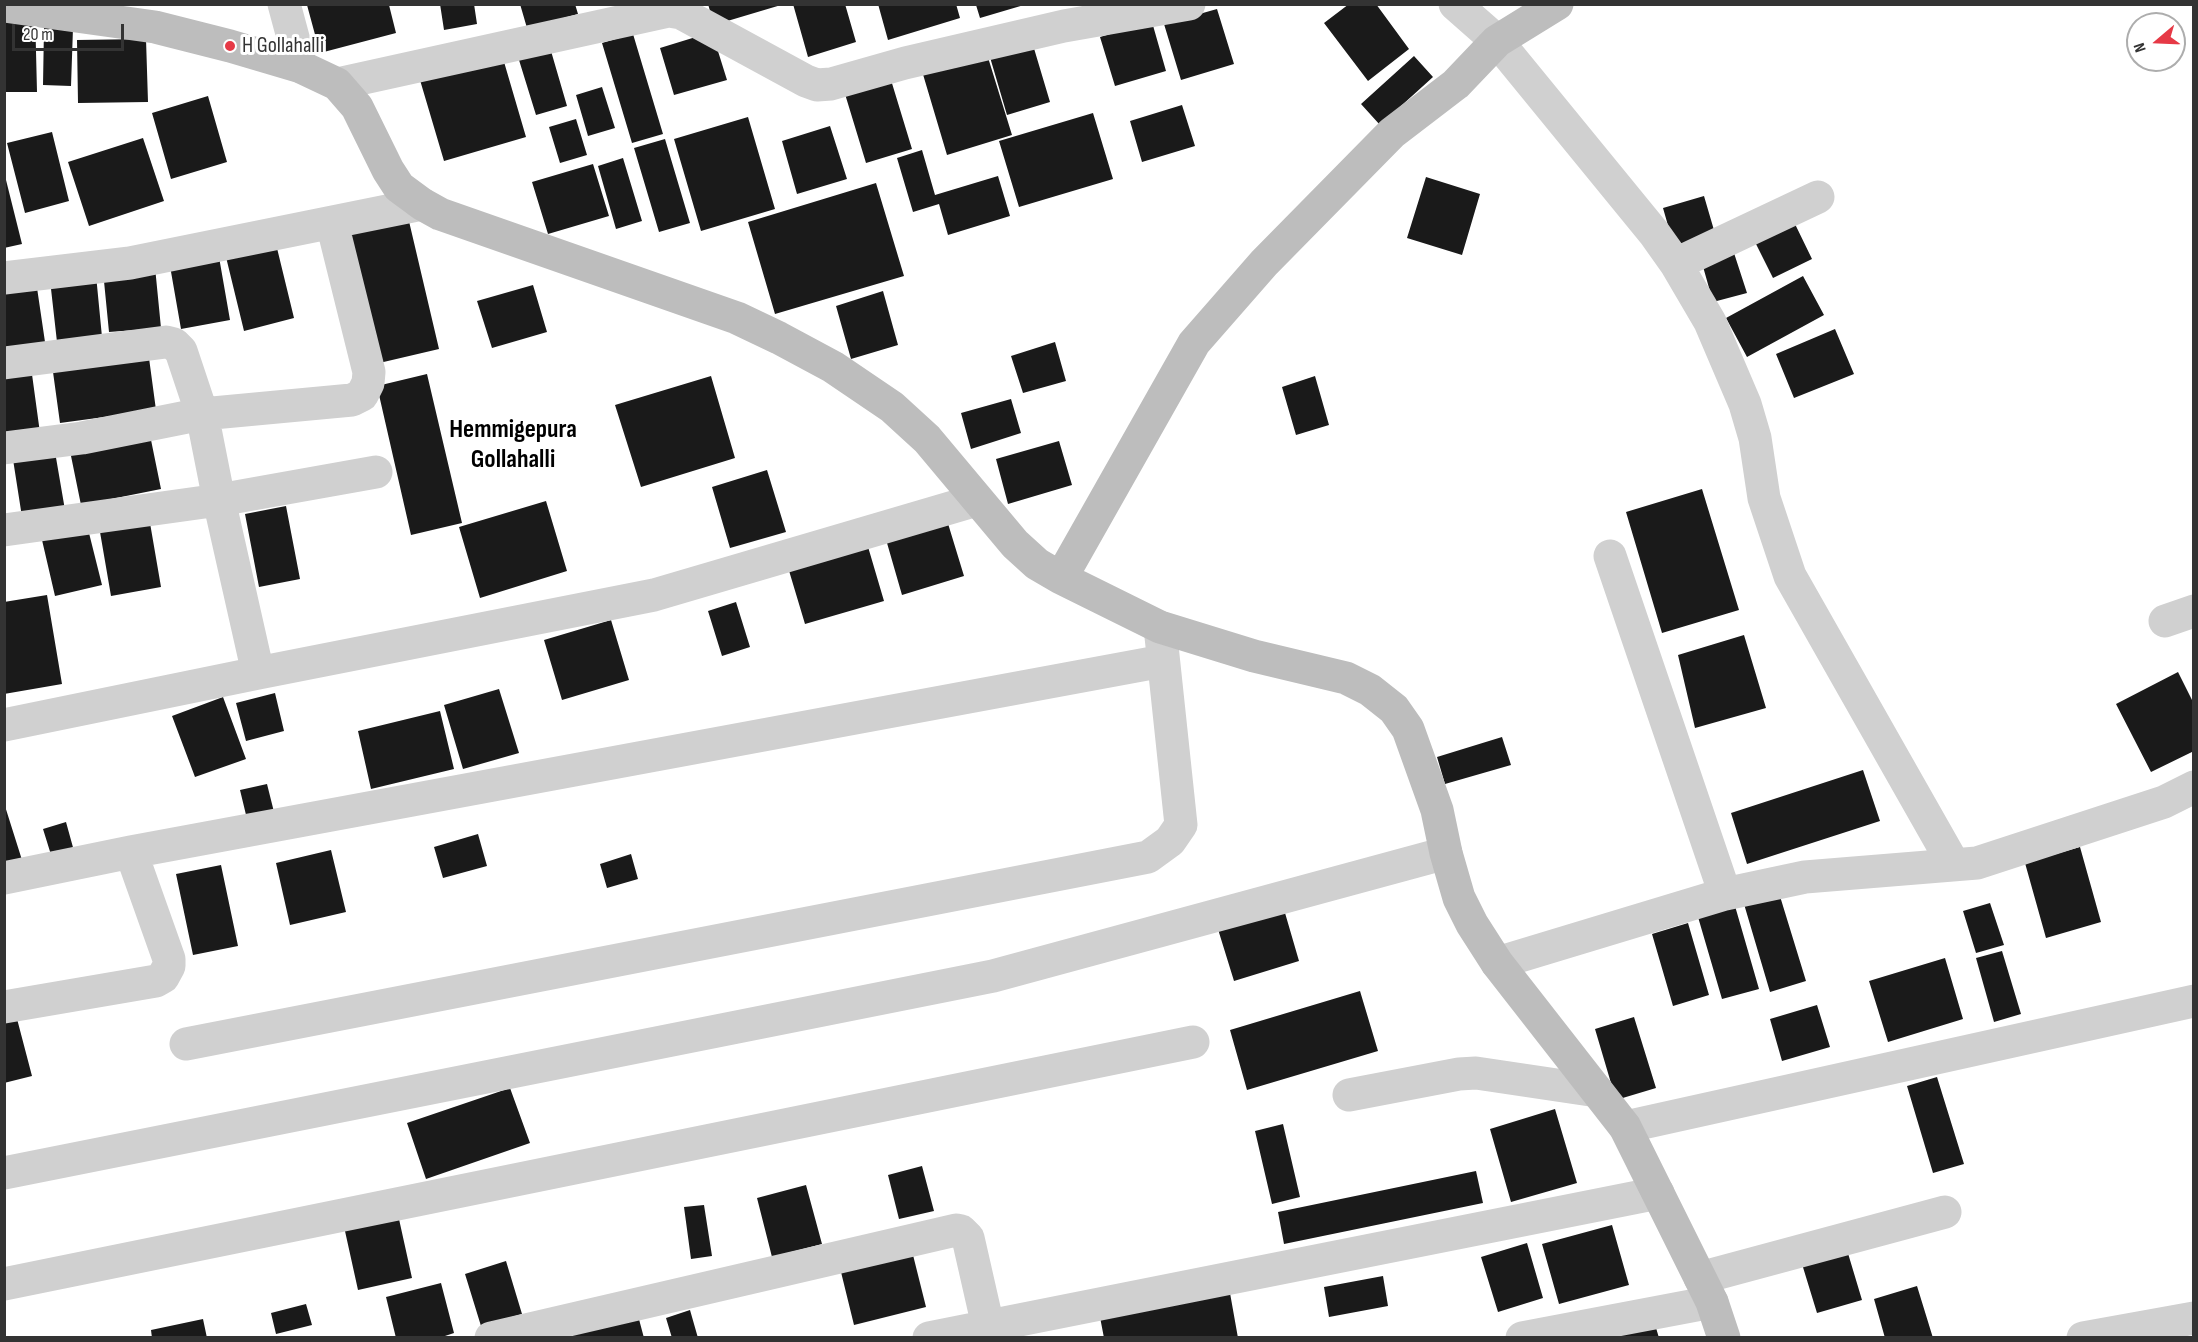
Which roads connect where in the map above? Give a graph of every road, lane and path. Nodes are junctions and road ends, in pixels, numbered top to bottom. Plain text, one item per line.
1 (284, 4) edge
2 (1455, 4) edge
3 (1557, 4) edge
4 (4, 6) edge
5 (1177, 6) edge
6 (597, 15) edge
7 (152, 16) edge
8 (1497, 41) junction
9 (301, 67) junction
10 (337, 84) junction
11 (1818, 197) dead end
12 (422, 204) junction
13 (332, 223) junction
14 (1676, 264) junction
15 (4, 278) edge
16 (4, 363) edge
17 (202, 414) junction
18 (4, 448) edge
19 (376, 472) dead end
20 (219, 500) junction
21 (977, 500) junction
22 (4, 530) edge
23 (1610, 556) dead end
24 (1061, 578) junction
25 (1160, 627) junction
26 (1163, 661) junction
27 (258, 673) junction
28 (4, 725) edge
29 (2193, 787) edge
30 (131, 852) junction
31 (1446, 853) junction
32 (1954, 865) junction
33 (4, 878) edge
34 (1725, 894) junction
35 (1497, 963) junction
36 (2193, 1001) edge
37 (4, 1007) edge
38 (1193, 1041) dead end
39 (186, 1044) dead end
40 (1597, 1091) junction
41 (1349, 1095) dead end
42 (1625, 1128) junction
43 (4, 1173) edge
44 (1658, 1193) junction
45 (1945, 1212) dead end
46 (4, 1284) edge
47 (1706, 1290) junction
48 (2193, 1318) edge
49 (988, 1326) junction
50 (491, 1338) edge
51 (929, 1338) edge
52 (1522, 1338) edge
53 (1724, 1338) edge
54 (2083, 1338) edge

1 - 9 street
2 - 8 street
3 - 8 street
4 - 7 street
5 - 6 street
6 - 10 street
7 - 9 street
8 - 14 street
8 - 24 street
9 - 10 street
10 - 12 street
11 - 14 street
12 - 13 street
12 - 21 street
13 - 15 street
13 - 17 street
14 - 32 street
16 - 17 street
17 - 18 street
17 - 20 street
19 - 20 street
20 - 22 street
20 - 27 street
21 - 24 street
21 - 27 street
23 - 34 street
24 - 25 street
25 - 26 street
25 - 31 street
26 - 30 street
26 - 39 street
27 - 28 street
29 - 32 street
30 - 33 street
30 - 37 street
31 - 35 street
31 - 43 street
32 - 34 street
34 - 35 street
35 - 40 street
36 - 42 street
38 - 46 street
40 - 41 street
40 - 42 street
42 - 44 street
44 - 47 street
44 - 49 street
45 - 47 street
47 - 52 street
47 - 53 street
48 - 54 street
49 - 50 street
49 - 51 street

